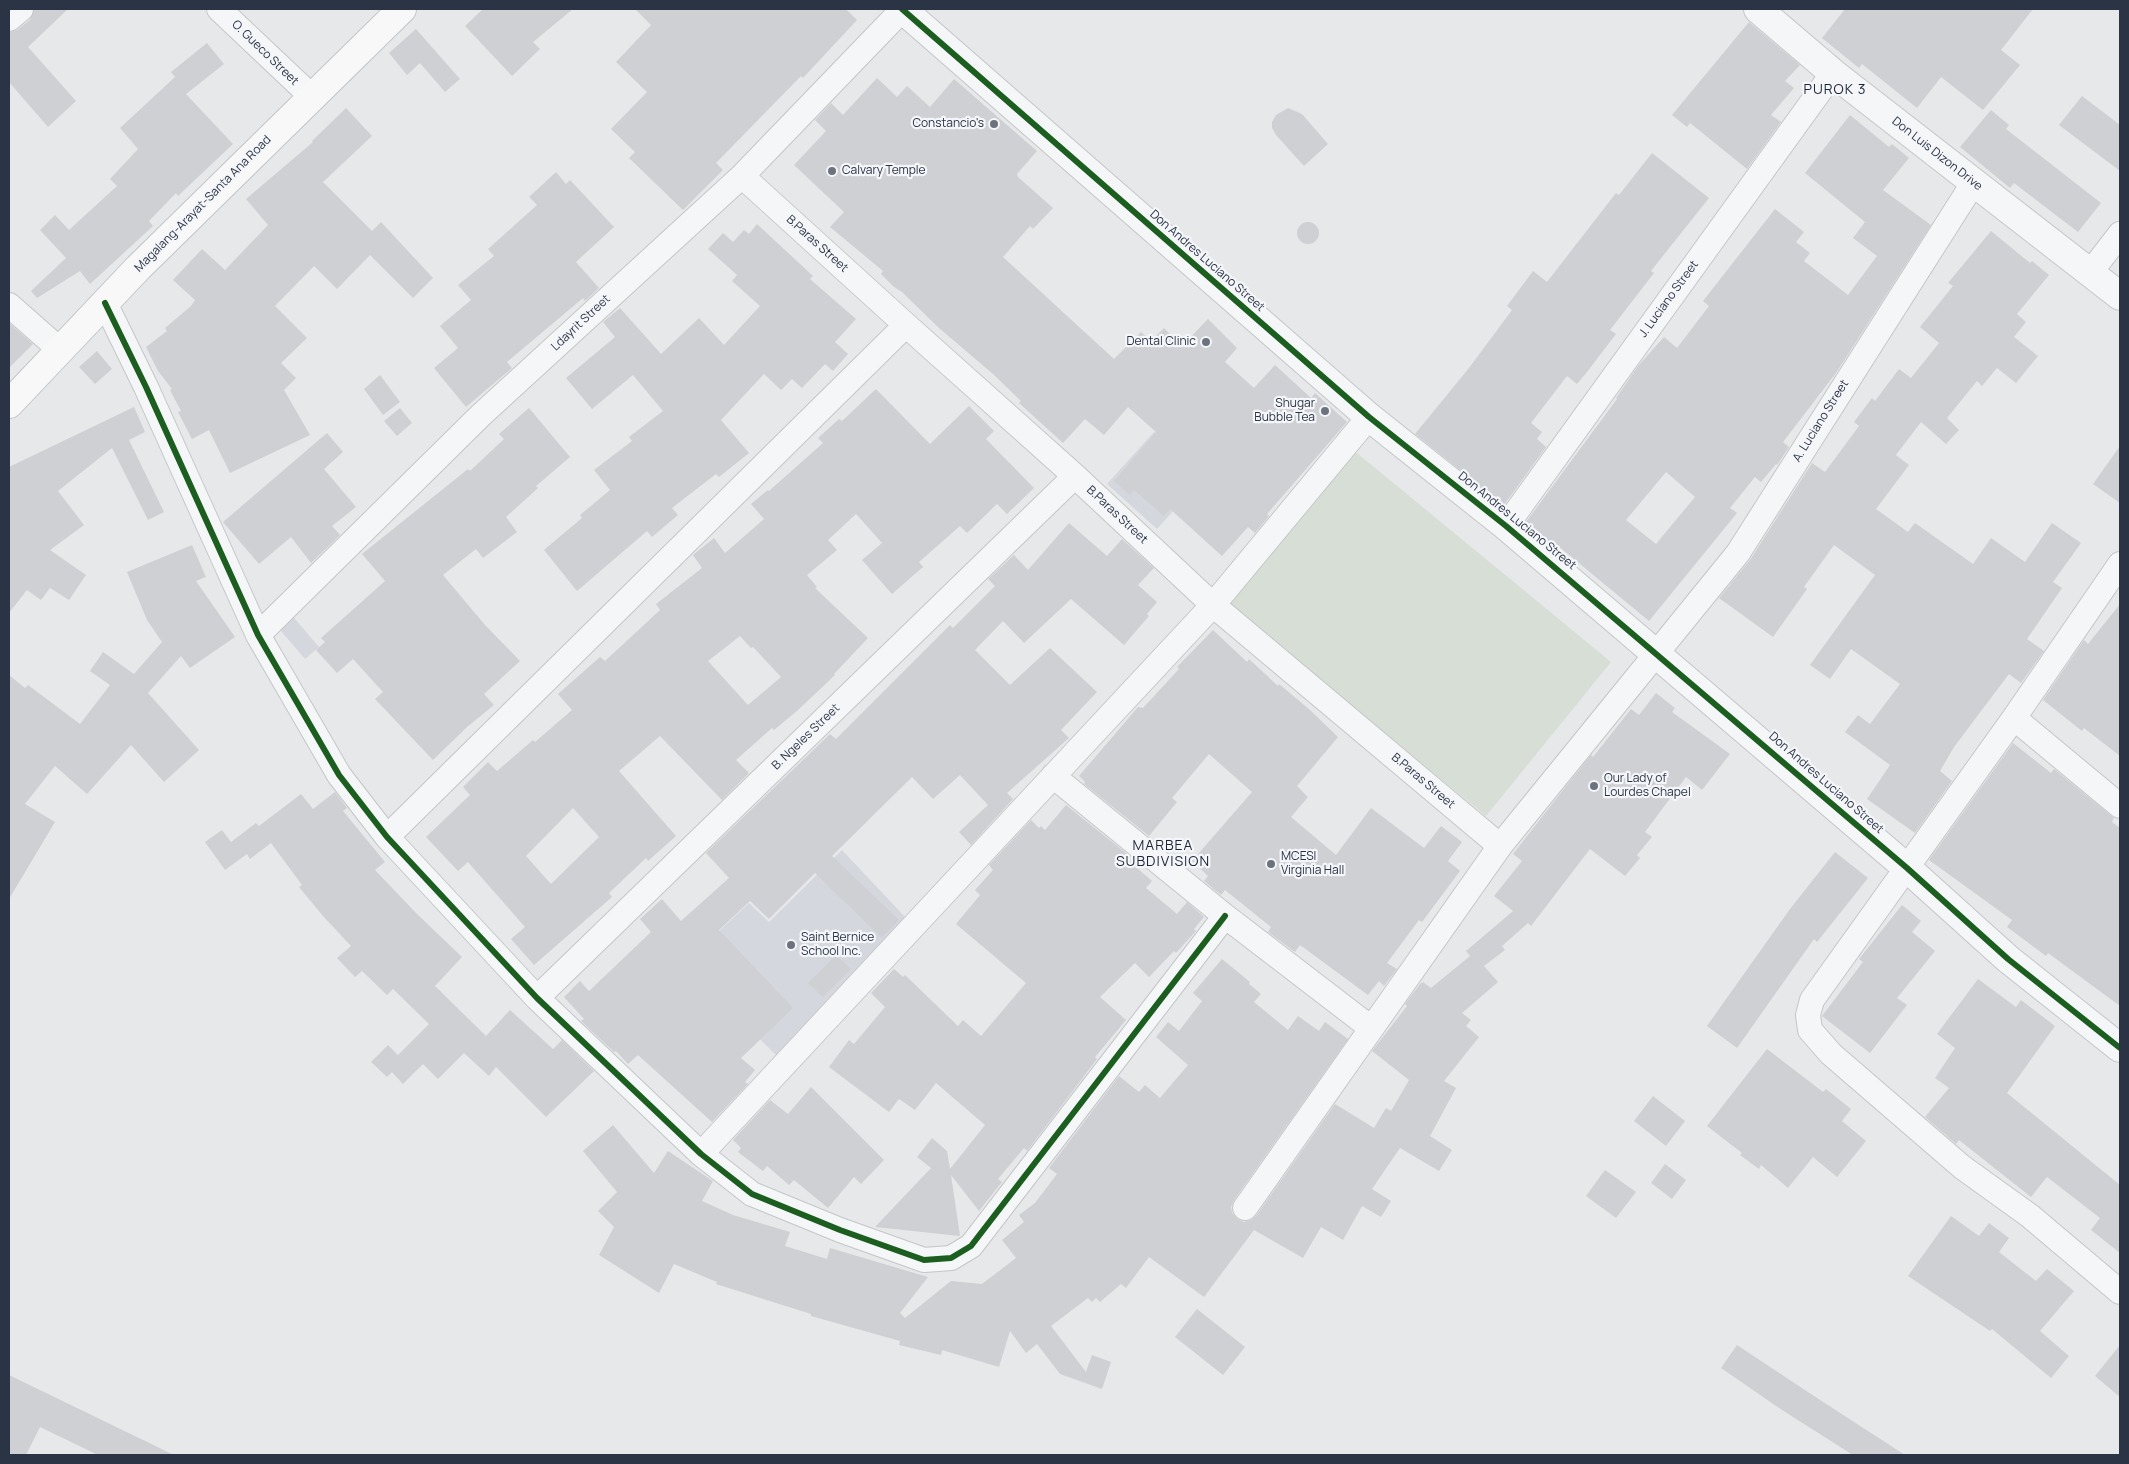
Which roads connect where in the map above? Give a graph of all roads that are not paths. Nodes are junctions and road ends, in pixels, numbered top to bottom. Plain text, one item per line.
1 (21, 9) edge
2 (219, 9) edge
3 (402, 9) edge
4 (902, 9) edge
5 (1758, 9) edge
6 (9, 19) edge
7 (1833, 73) junction
8 (311, 96) junction
9 (742, 176) junction
10 (1974, 182) junction
11 (2120, 234) edge
12 (2090, 273) junction
13 (2120, 296) edge
14 (105, 303) junction
15 (9, 305) edge
16 (906, 325) junction
17 (59, 350) junction
18 (9, 404) edge
19 (1369, 417) junction
20 (1075, 476) junction
21 (1506, 526) junction
22 (2120, 564) edge
23 (1213, 605) junction
24 (258, 635) junction
25 (1656, 652) junction
26 (2014, 718) junction
27 (1053, 776) junction
28 (2120, 806) edge
29 (387, 837) junction
30 (1500, 846) junction
31 (1908, 868) junction
32 (1224, 916) junction
33 (537, 998) junction
34 (1371, 1028) junction
35 (2120, 1048) edge
36 (701, 1154) junction
37 (1245, 1208) dead end
38 (2120, 1292) edge

1 - 6 street
2 - 8 street, O. Gueco Street
3 - 8 main road, Magalang-Arayat-Santa Ana Road
4 - 9 street, Ldayrit Street
4 - 19 street, Don Andres Luciano Street
5 - 7 street, Don Luis Dizon Drive
7 - 10 street, Don Luis Dizon Drive
7 - 21 street, J. Luciano Street
8 - 14 main road, Magalang-Arayat-Santa Ana Road
9 - 16 street, B.Paras Street
9 - 24 street, Ldayrit Street
10 - 12 street, Don Luis Dizon Drive
10 - 25 street, A. Luciano Street
11 - 12 street
12 - 13 street, Don Luis Dizon Drive
14 - 17 main road, Magalang-Arayat-Santa Ana Road
14 - 24 street
15 - 17 street
16 - 20 street, B.Paras Street
16 - 29 street
17 - 18 main road, Magalang-Arayat-Santa Ana Road
19 - 21 street, Don Andres Luciano Street
19 - 23 street
20 - 23 street, B.Paras Street
20 - 33 street, B. Ngeles Street
21 - 25 street, Don Andres Luciano Street
22 - 26 street
23 - 27 street
23 - 30 street, B.Paras Street
24 - 29 street
25 - 30 street, A. Luciano Street
25 - 31 street, Don Andres Luciano Street
26 - 28 street
26 - 31 street
27 - 32 street
27 - 36 street
29 - 33 street
30 - 34 street, A. Luciano Street
31 - 35 street, Don Andres Luciano Street
31 - 38 street
32 - 34 street
32 - 36 street
33 - 36 street
34 - 37 street, A. Luciano Street

